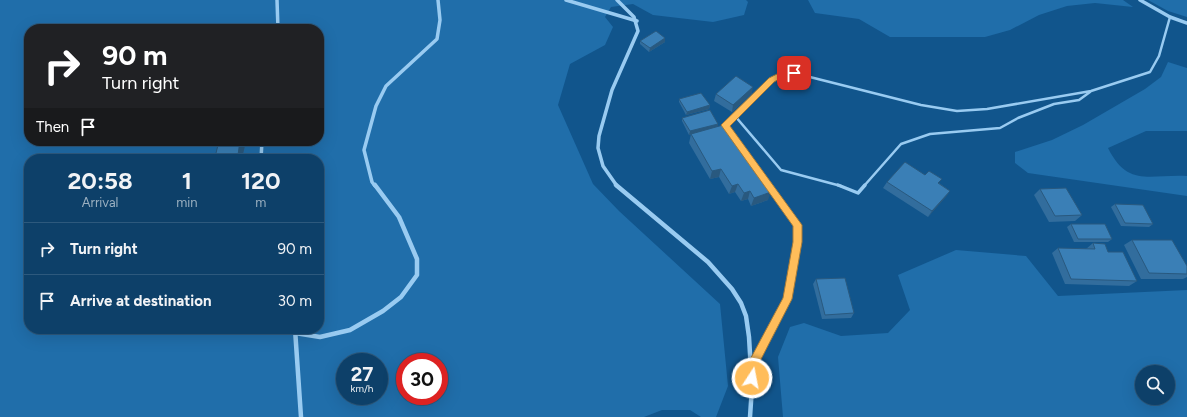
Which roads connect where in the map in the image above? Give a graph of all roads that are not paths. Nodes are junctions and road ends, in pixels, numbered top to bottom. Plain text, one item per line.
1 (277, 0) edge
2 (438, 0) edge
3 (566, 0) edge
4 (617, 0) edge
5 (1140, 0) edge
6 (1170, 17) junction
7 (637, 21) junction
8 (1187, 23) edge
9 (278, 24) edge
10 (1091, 91) junction
11 (735, 116) junction
12 (295, 334) edge
13 (308, 334) edge
14 (751, 367) junction
15 (301, 417) edge
16 (750, 417) edge

1 - 9 street
2 - 13 street
3 - 7 street
4 - 7 street
5 - 6 street
6 - 8 street
6 - 10 lane
7 - 14 street
10 - 11 lane
10 - 11 lane
11 - 14 lane
12 - 15 street
14 - 16 street

